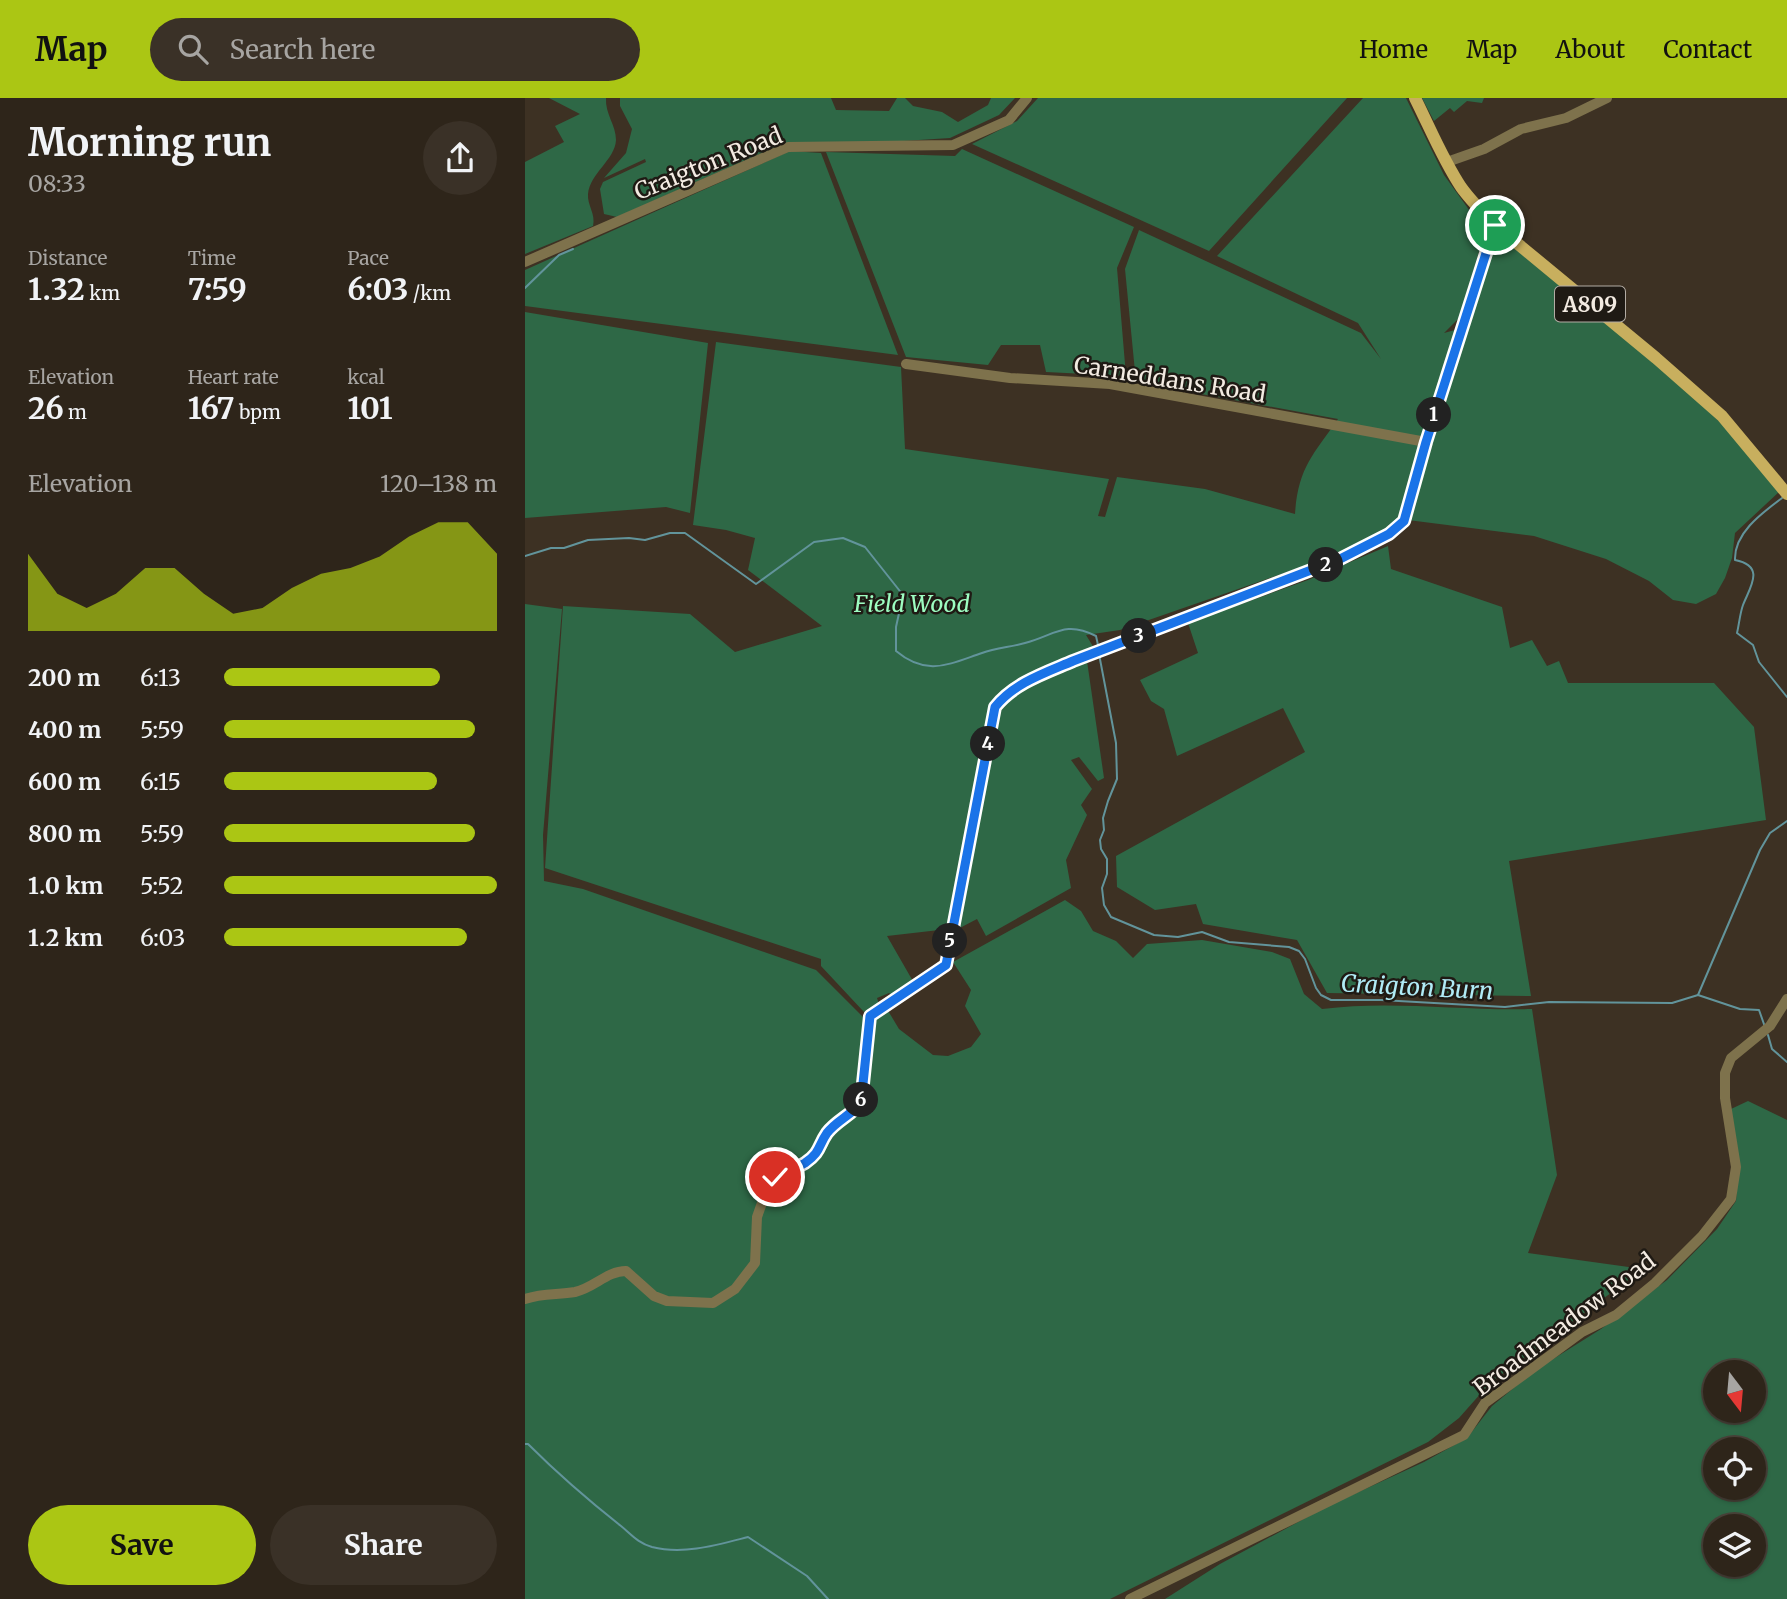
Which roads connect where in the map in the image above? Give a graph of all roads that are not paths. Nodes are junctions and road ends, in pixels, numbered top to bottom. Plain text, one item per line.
1 (1027, 98) edge
2 (1415, 98) edge
3 (1607, 98) edge
4 (1447, 162) junction
5 (1495, 225) junction
6 (525, 262) edge
7 (906, 364) dead end
8 (1426, 442) junction
9 (1787, 494) edge
10 (1787, 999) edge
11 (525, 1299) edge
12 (1130, 1599) edge

1 - 6 street, Craigton Road
2 - 4 main road, A809
3 - 4 street
4 - 5 main road, A809
5 - 8 street
5 - 9 main road, A809
7 - 8 street, Carneddans Road
8 - 11 street
10 - 12 street, Broadmeadow Road

